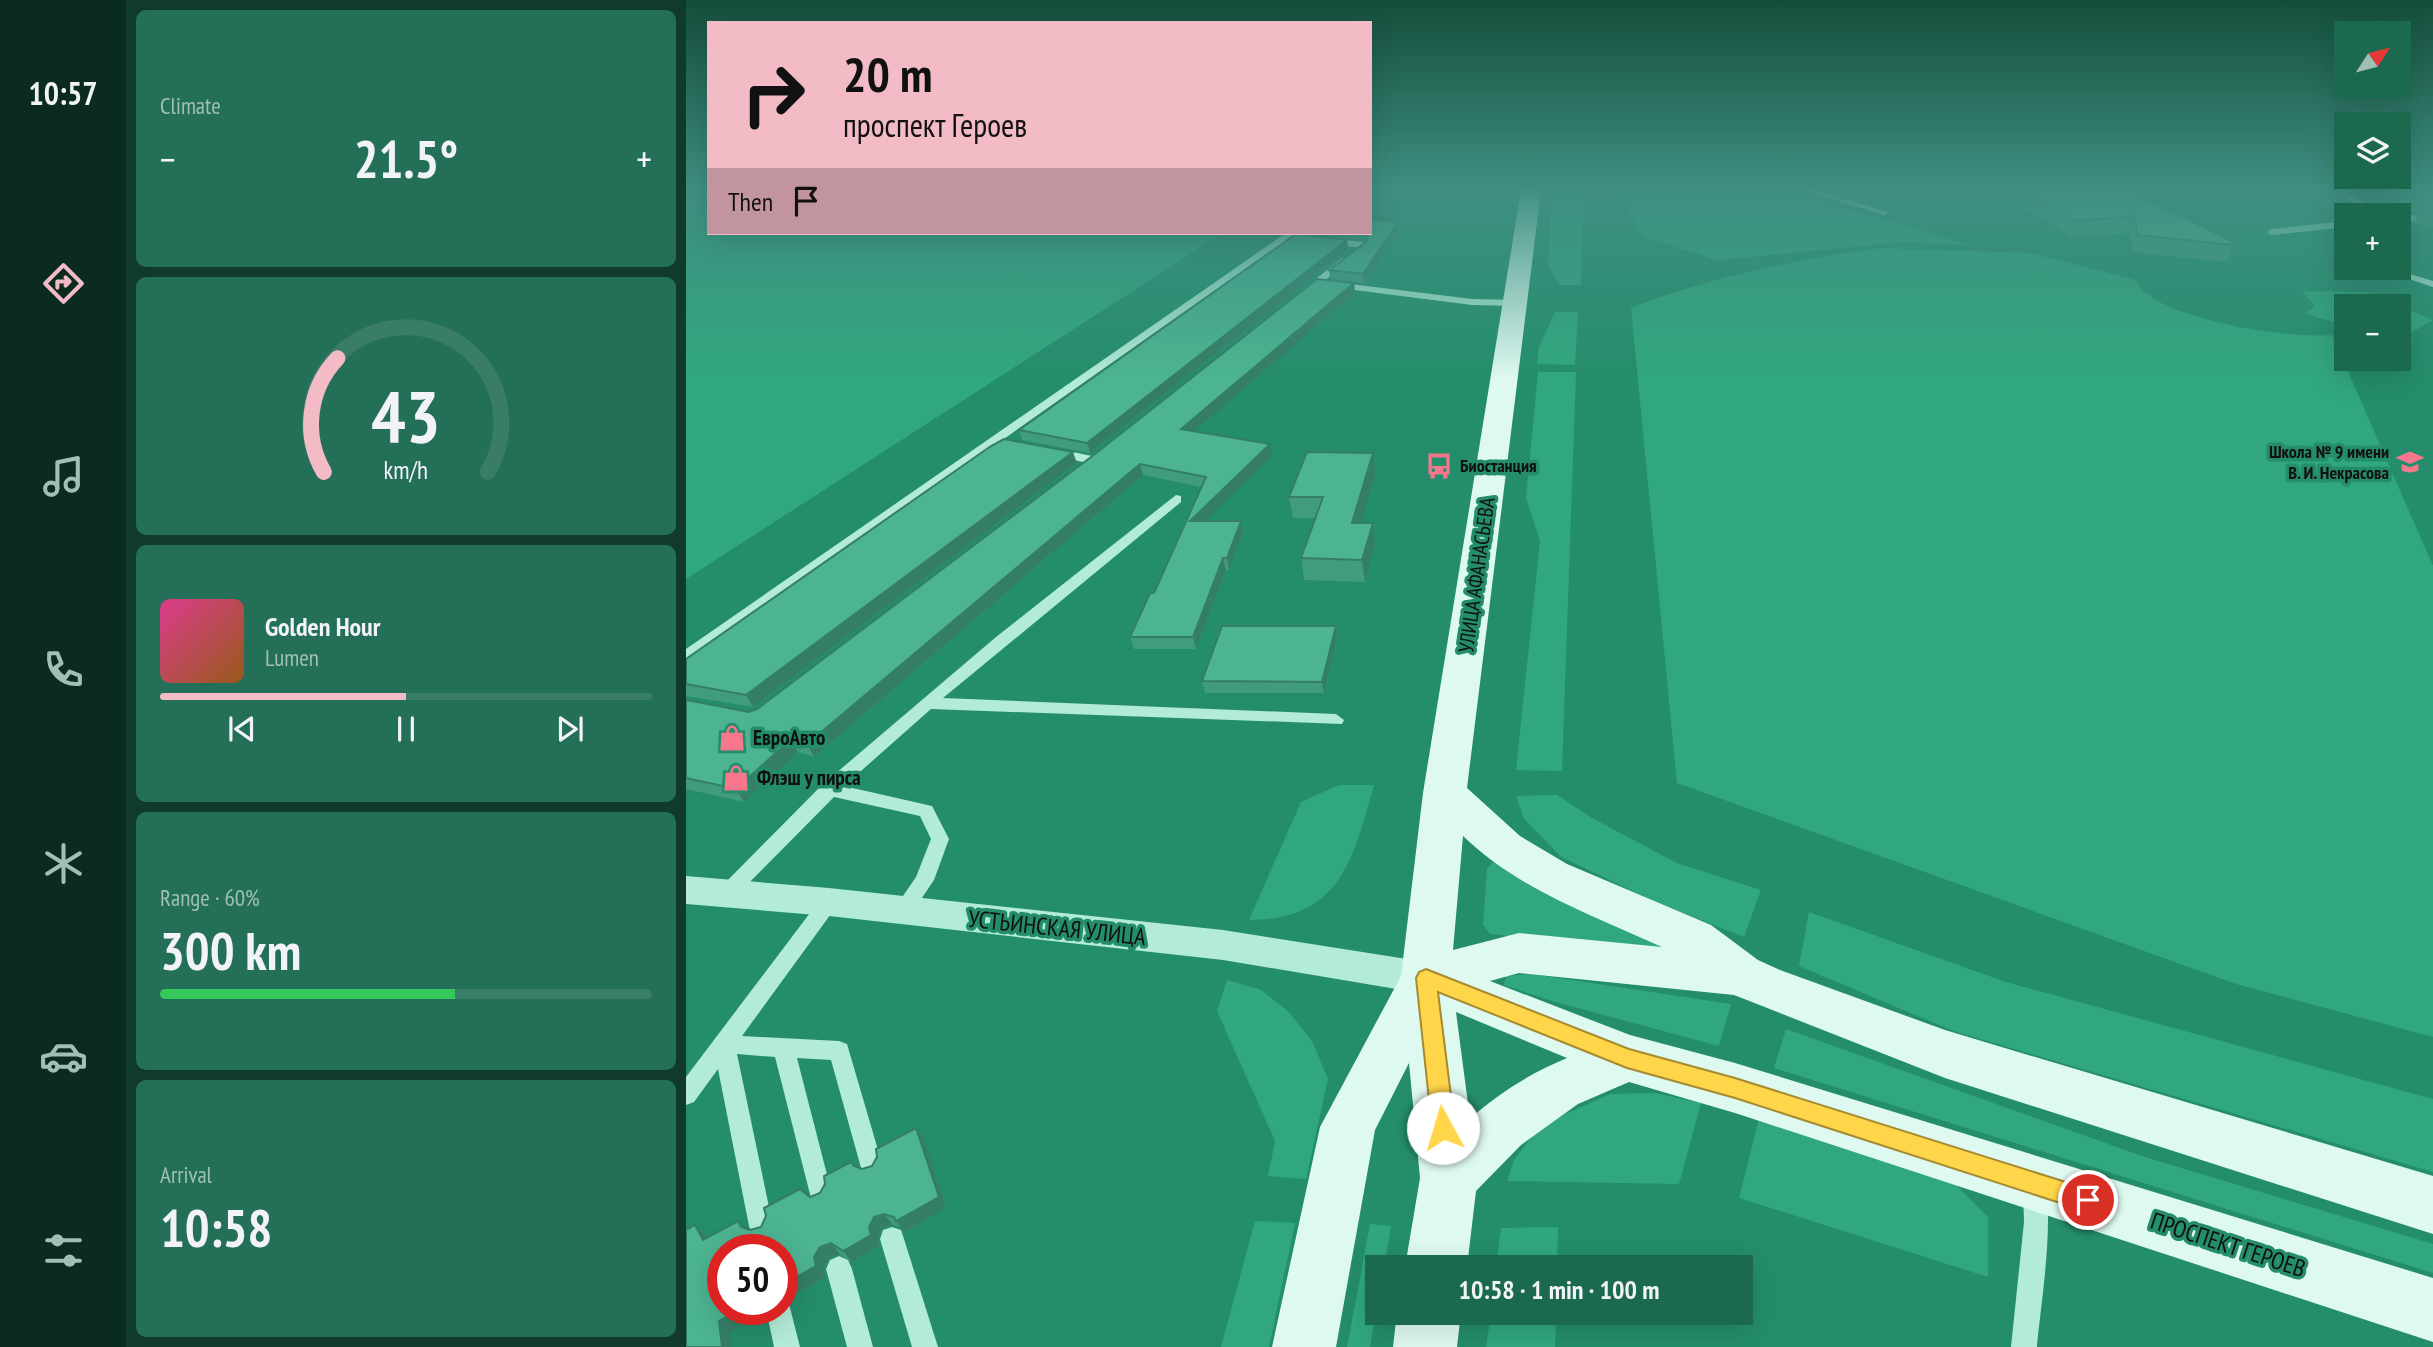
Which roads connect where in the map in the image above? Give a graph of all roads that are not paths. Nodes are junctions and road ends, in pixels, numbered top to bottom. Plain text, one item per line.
1 (1263, 253) edge
2 (1354, 253) edge
3 (1523, 253) edge
4 (2411, 277) edge
5 (1318, 283) junction
6 (2433, 284) edge
7 (1296, 300) edge
8 (1516, 303) junction
9 (1044, 450) edge
10 (1093, 460) edge
11 (1175, 499) dead end
12 (686, 656) edge
13 (926, 703) junction
14 (1336, 720) dead end
15 (828, 789) junction
16 (1445, 793) junction
17 (686, 890) edge
18 (727, 893) junction
19 (829, 902) junction
20 (902, 912) junction
21 (1740, 975) junction
22 (1426, 978) junction
23 (724, 1044) junction
24 (784, 1048) junction
25 (1627, 1058) junction
26 (686, 1095) edge
27 (871, 1167) edge
28 (1449, 1178) junction
29 (2035, 1184) junction
30 (820, 1194) edge
31 (2433, 1205) edge
32 (761, 1226) edge
33 (892, 1239) dead end
34 (1438, 1255) edge
35 (839, 1269) dead end
36 (2433, 1310) edge
37 (782, 1325) edge
38 (1428, 1325) edge
39 (787, 1347) edge
40 (860, 1347) edge
41 (925, 1347) edge
42 (1304, 1347) edge
43 (1425, 1347) edge
44 (2024, 1347) edge

1 - 12 lane
2 - 5 lane
3 - 8 main road, УЛИЦА АФАНАСЬЕВА
4 - 6 lane
5 - 7 lane
5 - 8 lane
8 - 16 main road, УЛИЦА АФАНАСЬЕВА
9 - 10 lane
11 - 13 lane
13 - 14 lane
13 - 15 lane
15 - 18 lane
15 - 20 lane
16 - 21 main road
16 - 22 main road, УЛИЦА АФАНАСЬЕВА
17 - 18 street, УСТЬИНСКАЯ УЛИЦА
18 - 19 street, УСТЬИНСКАЯ УЛИЦА
19 - 20 street, УСТЬИНСКАЯ УЛИЦА
19 - 23 lane
20 - 22 street, УСТЬИНСКАЯ УЛИЦА
21 - 22 main road
21 - 31 main road
22 - 25 main road, ПРОСПЕКТ ГЕРОЕВ
22 - 28 main road
22 - 42 main road
23 - 24 lane
23 - 26 lane
23 - 32 lane
24 - 27 lane
24 - 30 lane
25 - 28 main road
25 - 29 main road, ПРОСПЕКТ ГЕРОЕВ
28 - 34 main road
29 - 36 main road, ПРОСПЕКТ ГЕРОЕВ
29 - 44 lane
33 - 41 lane
35 - 40 lane
37 - 39 lane
38 - 43 main road

